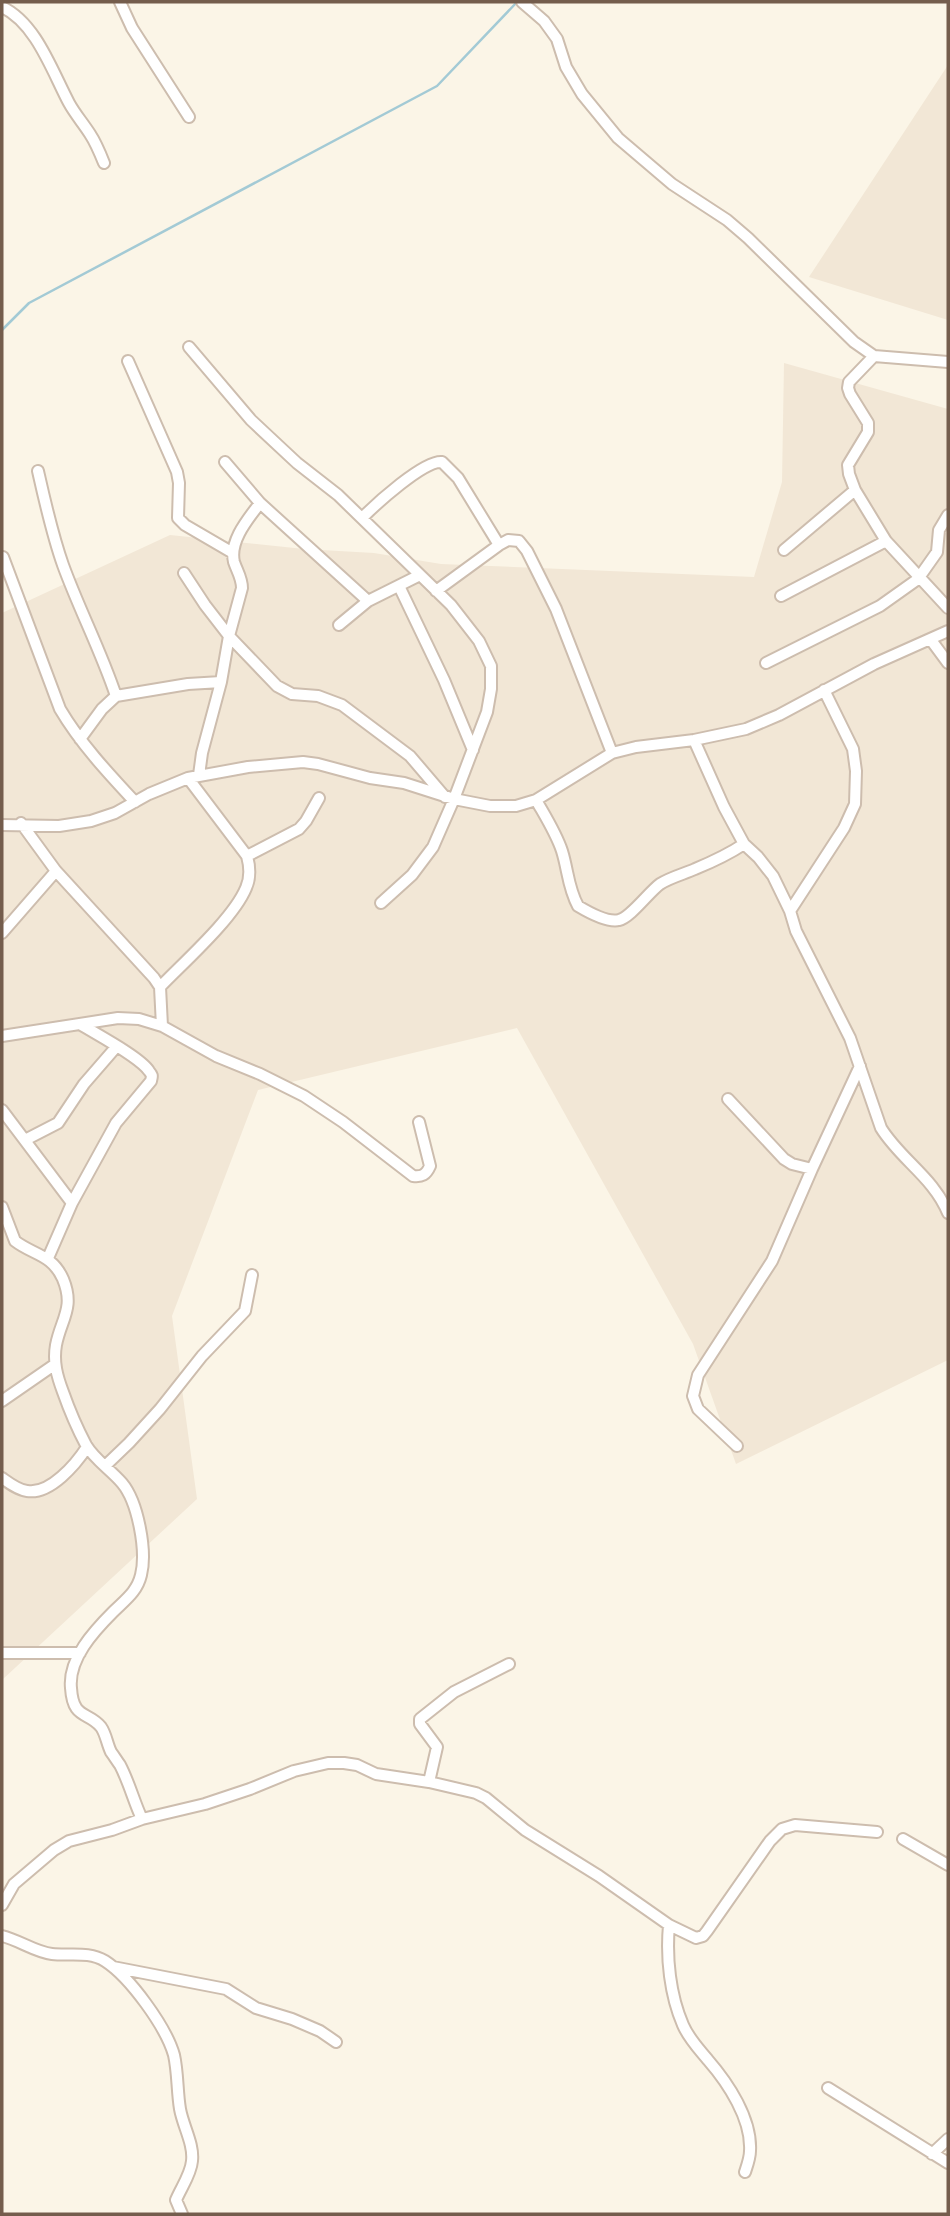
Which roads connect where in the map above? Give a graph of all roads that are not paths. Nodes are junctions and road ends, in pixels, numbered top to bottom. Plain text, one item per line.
1 (120, 2) edge
2 (522, 2) edge
3 (2, 7) edge
4 (189, 117) dead end
5 (104, 163) dead end
6 (189, 347) dead end
7 (874, 356) junction
8 (128, 361) dead end
9 (948, 362) edge
10 (225, 462) dead end
11 (38, 471) dead end
12 (855, 490) junction
13 (260, 503) junction
14 (948, 515) edge
15 (362, 518) junction
16 (886, 541) junction
17 (499, 545) junction
18 (784, 550) dead end
19 (233, 553) junction
20 (4, 557) edge
21 (184, 573) dead end
22 (420, 575) junction
23 (918, 579) junction
24 (398, 586) junction
25 (436, 591) junction
26 (781, 596) dead end
27 (369, 601) junction
28 (948, 608) edge
29 (340, 625) dead end
30 (948, 631) edge
31 (229, 636) junction
32 (931, 640) junction
33 (766, 663) dead end
34 (948, 663) edge
35 (221, 682) junction
36 (824, 690) junction
37 (116, 696) junction
38 (80, 739) junction
39 (694, 740) junction
40 (473, 750) junction
41 (612, 753) junction
42 (194, 777) junction
43 (319, 798) dead end
44 (449, 798) junction
45 (536, 800) junction
46 (135, 802) junction
47 (21, 824) junction
48 (2, 825) edge
49 (744, 844) junction
50 (247, 856) junction
51 (56, 871) junction
52 (381, 903) dead end
53 (790, 911) junction
54 (2, 933) edge
55 (160, 987) junction
56 (80, 1024) junction
57 (162, 1026) junction
58 (2, 1036) edge
59 (117, 1046) junction
60 (860, 1066) junction
61 (728, 1100) dead end
62 (2, 1110) edge
63 (419, 1122) dead end
64 (25, 1140) junction
65 (812, 1169) junction
66 (72, 1203) junction
67 (2, 1207) edge
68 (948, 1213) edge
69 (48, 1258) junction
70 (252, 1275) dead end
71 (54, 1365) junction
72 (2, 1401) edge
73 (737, 1446) dead end
74 (87, 1447) junction
75 (105, 1466) junction
76 (2, 1478) edge
77 (2, 1653) edge
78 (80, 1653) junction
79 (509, 1664) dead end
80 (429, 1782) junction
81 (142, 1819) junction
82 (877, 1832) dead end
83 (903, 1839) dead end
84 (948, 1864) edge
85 (2, 1905) edge
86 (669, 1925) junction
87 (2, 1936) edge
88 (113, 1967) junction
89 (336, 2042) dead end
90 (828, 2088) dead end
91 (948, 2139) edge
92 (932, 2154) junction
93 (948, 2163) edge
94 (745, 2172) dead end
95 (182, 2214) edge

1 - 4 street
2 - 7 street
3 - 5 street
6 - 15 street
7 - 9 street
7 - 12 street
8 - 19 street
10 - 13 street
11 - 37 street
12 - 16 street
12 - 18 street
13 - 19 street
13 - 27 street
14 - 23 street
15 - 17 street
15 - 22 street
16 - 23 street
16 - 26 street
17 - 25 street
17 - 41 street
19 - 31 street
20 - 38 street
21 - 31 street
22 - 24 street
22 - 25 street
23 - 28 street
23 - 33 street
24 - 27 street
24 - 40 street
25 - 40 street
27 - 29 street
30 - 32 street
31 - 35 street
31 - 44 street
32 - 34 street
32 - 36 street
35 - 37 street
35 - 42 street
36 - 39 street
36 - 53 street
37 - 38 street
38 - 46 street
39 - 41 street
39 - 49 street
40 - 44 street
41 - 45 street
42 - 44 street
42 - 46 street
42 - 50 street
43 - 50 street
44 - 45 street
44 - 52 street
45 - 49 street
46 - 47 street
47 - 48 street
47 - 51 street
49 - 53 street
50 - 55 street
51 - 54 street
51 - 55 street
53 - 60 street
55 - 57 street
56 - 57 street
56 - 58 street
56 - 59 street
57 - 63 street
59 - 64 street
59 - 66 street
60 - 65 street
60 - 68 street
61 - 65 street
62 - 64 street
64 - 66 street
65 - 73 street
66 - 69 street
67 - 69 street
69 - 71 street
70 - 75 street
71 - 72 street
71 - 74 street
74 - 75 street
74 - 76 street
75 - 78 street
77 - 78 street
78 - 81 street
79 - 80 street
80 - 81 street
80 - 86 street
81 - 85 street
82 - 86 street
83 - 84 street
86 - 94 street
87 - 88 street
88 - 89 street
88 - 95 street
90 - 92 street
91 - 92 street
92 - 93 street

